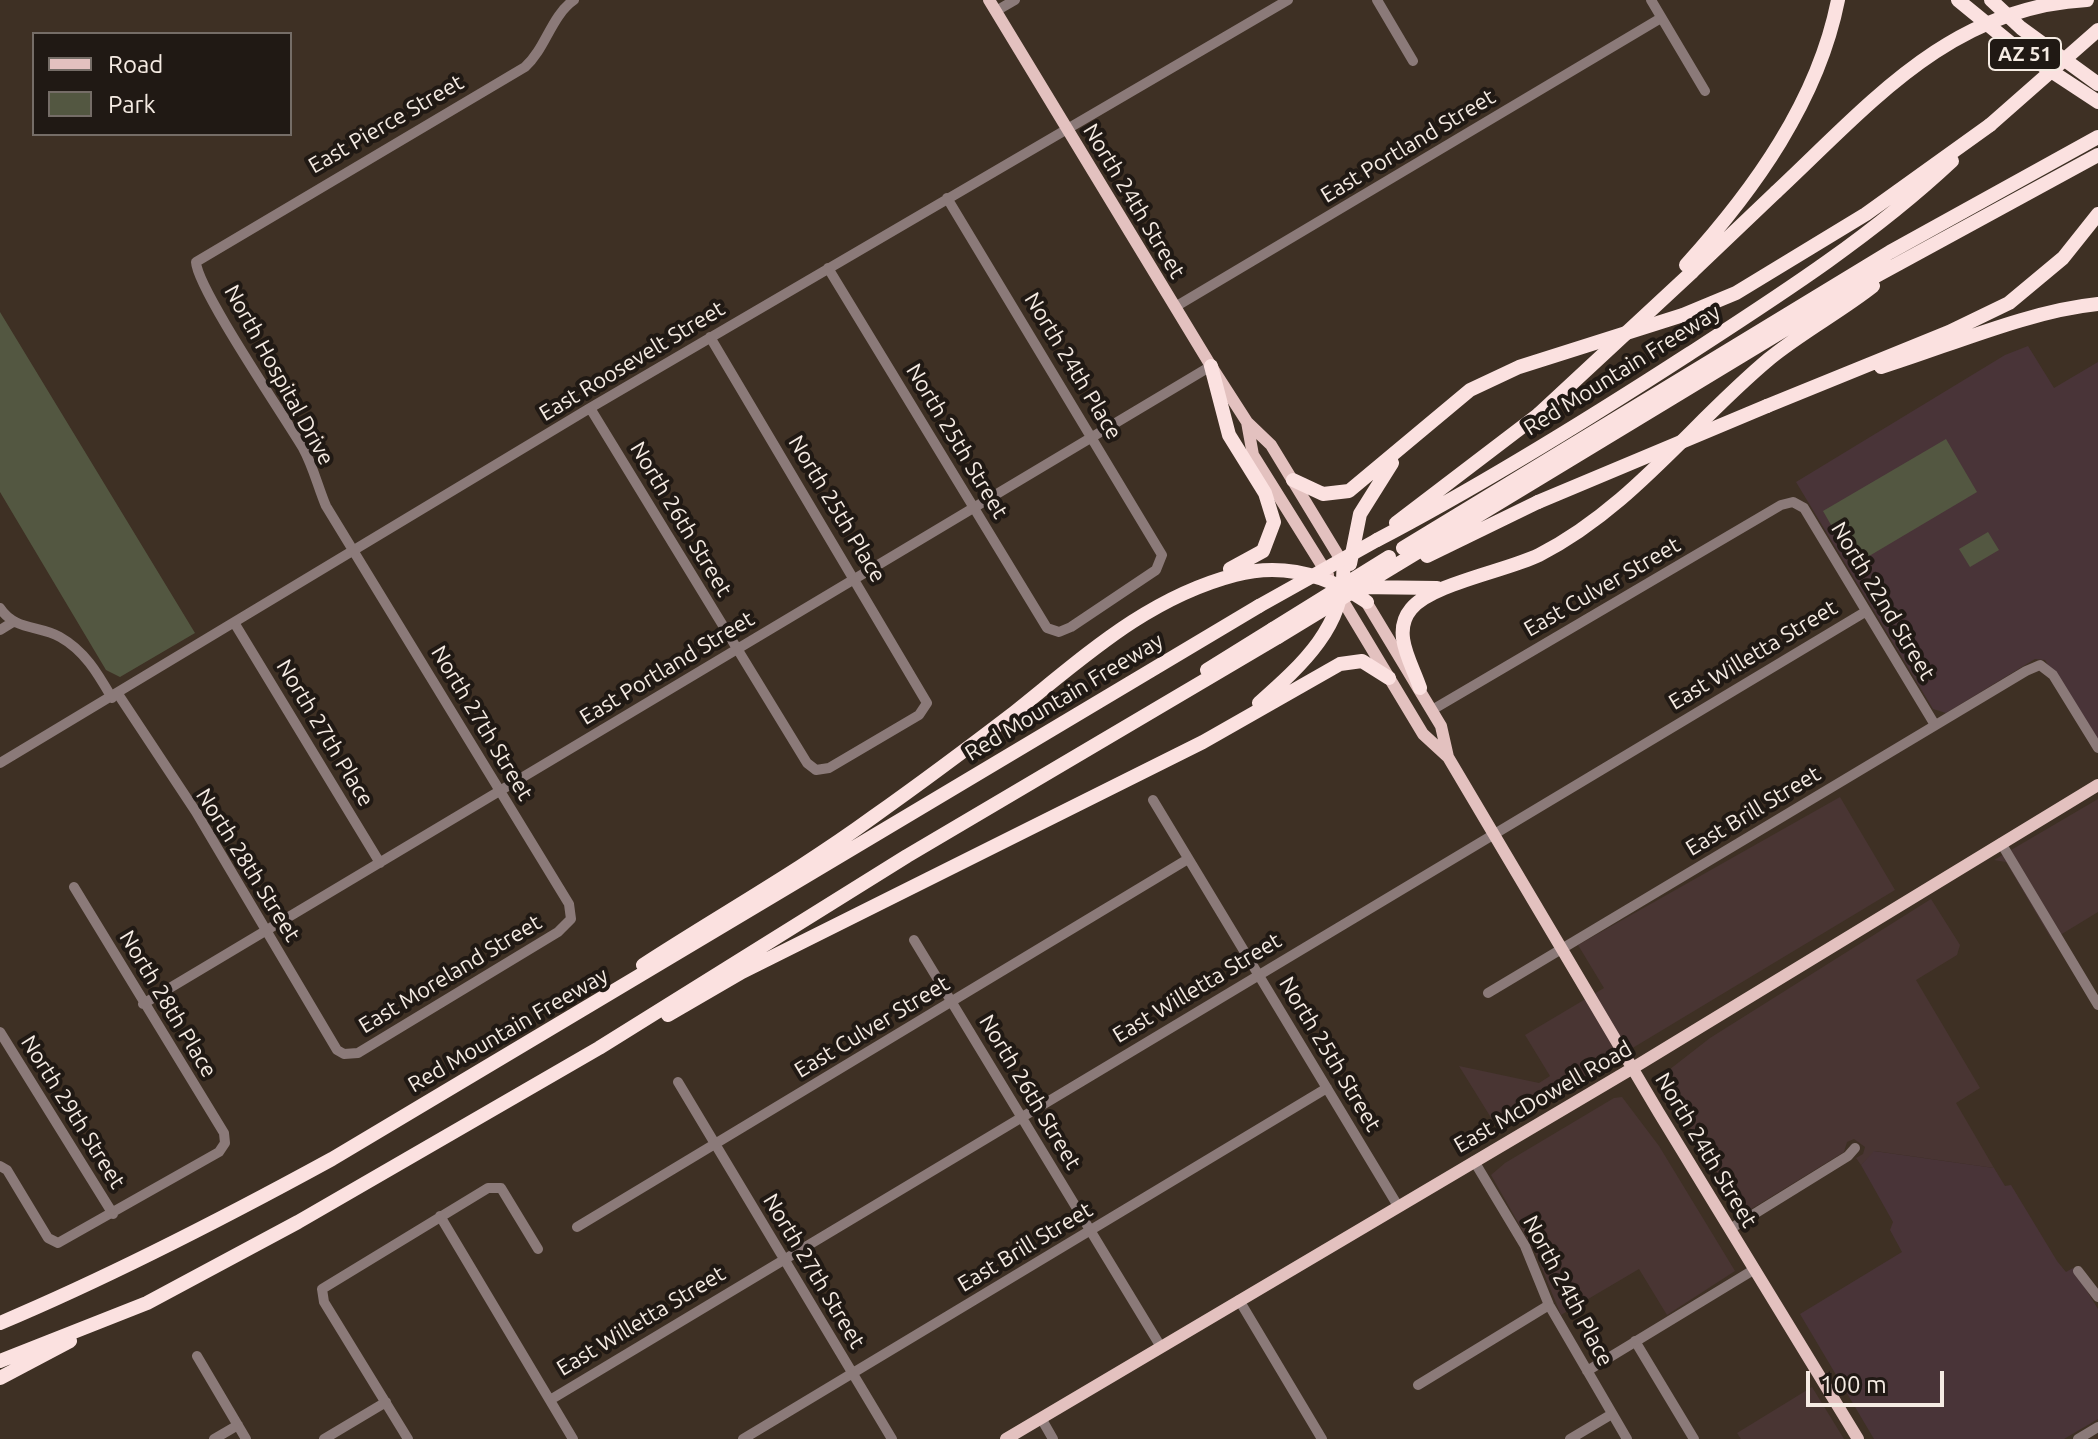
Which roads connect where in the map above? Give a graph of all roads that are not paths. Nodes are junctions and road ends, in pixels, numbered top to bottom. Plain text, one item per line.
1 (574, 0) edge
2 (1015, 0) edge
3 (1288, 0) edge
4 (1377, 0) edge
5 (1651, 0) edge
6 (1838, 0) edge
7 (1958, 0) edge
8 (1974, 0) edge
9 (1991, 0) edge
10 (2087, 0) edge
11 (992, 6) edge
12 (1661, 18) junction
13 (2098, 30) edge
14 (1413, 61) dead end
15 (2098, 84) edge
16 (1705, 91) dead end
17 (2097, 102) edge
18 (1990, 125) junction
19 (2098, 127) edge
20 (1066, 128) junction
21 (2098, 137) edge
22 (2098, 155) edge
23 (2044, 169) junction
24 (947, 198) junction
25 (2098, 214) edge
26 (1907, 258) junction
27 (196, 262) joint
28 (828, 268) junction
29 (1689, 268) junction
30 (2098, 304) edge
31 (1175, 307) junction
32 (710, 337) junction
33 (1211, 366) junction
34 (1767, 406) junction
35 (590, 408) junction
36 (1601, 410) junction
37 (1247, 422) junction
38 (1415, 435) junction
39 (1092, 437) junction
40 (1293, 480) junction
41 (1793, 502) joint
42 (974, 508) junction
43 (1377, 540) junction
44 (353, 550) junction
45 (1394, 564) junction
46 (856, 578) junction
47 (1345, 582) junction
48 (1446, 588) junction
49 (1176, 596) junction
50 (1367, 602) joint
51 (0, 608) edge
52 (1349, 611) joint
53 (1865, 612) junction
54 (13, 622) junction
55 (235, 624) junction
56 (0, 630) edge
57 (1053, 632) joint
58 (1276, 633) junction
59 (738, 650) junction
60 (1389, 678) junction
61 (1420, 688) junction
62 (115, 696) junction
63 (1432, 710) junction
64 (1238, 722) junction
65 (1935, 725) junction
66 (2098, 748) edge
67 (1448, 757) junction
68 (0, 763) edge
69 (816, 770) joint
70 (2098, 785) edge
71 (500, 792) junction
72 (1153, 800) dead end
73 (1493, 832) junction
74 (2001, 843) junction
75 (1188, 859) junction
76 (380, 863) junction
77 (74, 887) dead end
78 (571, 919) joint
79 (266, 931) junction
80 (914, 940) dead end
81 (1562, 948) junction
82 (1259, 974) junction
83 (1488, 993) dead end
84 (599, 1002) junction
85 (952, 1002) junction
86 (143, 1004) junction
87 (2098, 1005) edge
88 (0, 1032) edge
89 (599, 1048) junction
90 (344, 1054) joint
91 (1633, 1068) junction
92 (678, 1082) dead end
93 (1327, 1088) junction
94 (1021, 1116) junction
95 (715, 1145) junction
96 (1855, 1148) dead end
97 (1474, 1161) junction
98 (0, 1166) edge
99 (1398, 1206) junction
100 (113, 1214) junction
101 (440, 1216) junction
102 (577, 1227) dead end
103 (1730, 1229) junction
104 (1090, 1232) junction
105 (538, 1249) dead end
106 (783, 1258) junction
107 (1755, 1269) junction
108 (2078, 1271) dead end
109 (71, 1293) junction
110 (2098, 1297) edge
111 (1239, 1300) junction
112 (1549, 1305) junction
113 (0, 1315) edge
114 (116, 1317) junction
115 (0, 1323) edge
116 (1635, 1341) junction
117 (1161, 1347) junction
118 (197, 1356) dead end
119 (0, 1361) edge
120 (1587, 1371) junction
121 (852, 1373) junction
122 (0, 1378) edge
123 (1418, 1385) dead end
124 (550, 1400) junction
125 (386, 1402) junction
126 (1612, 1414) junction
127 (1041, 1418) junction
128 (238, 1425) junction
129 (2098, 1427) edge
130 (214, 1439) edge
131 (246, 1439) edge
132 (324, 1439) edge
133 (408, 1439) edge
134 (573, 1439) edge
135 (743, 1439) edge
136 (892, 1439) edge
137 (1006, 1439) edge
138 (1053, 1439) edge
139 (1322, 1439) edge
140 (1570, 1439) edge
141 (1627, 1439) edge
142 (1694, 1439) edge
143 (1858, 1439) edge
144 (2078, 1439) edge

1 - 27 street, East Pierce Street
2 - 11 street
3 - 20 street, East Roosevelt Street
4 - 14 street
5 - 12 street
6 - 29 highway
7 - 17 highway, AZ 51
8 - 17 highway
9 - 15 highway
10 - 29 highway, bridge
11 - 20 main road, North 24th Street
12 - 16 street
12 - 31 street, East Portland Street
13 - 18 highway, Red Mountain Freeway, bridge
18 - 36 highway, Red Mountain Freeway
18 - 38 highway
19 - 23 highway
20 - 24 street, East Roosevelt Street
20 - 31 main road, North 24th Street
21 - 23 highway
22 - 23 highway
23 - 26 highway
23 - 36 highway
23 - 45 highway
24 - 28 street, East Roosevelt Street
24 - 39 street, North 24th Place
25 - 34 highway
26 - 45 highway
26 - 48 highway
27 - 44 street, North Hospital Drive
28 - 32 street, East Roosevelt Street
28 - 42 street, North 25th Street
29 - 43 highway, bridge
30 - 34 highway
31 - 33 main road, North 24th Street
32 - 35 street, East Roosevelt Street
32 - 46 street, North 25th Place
33 - 37 main road, North 24th Street
33 - 39 street, East Portland Street
33 - 49 highway
34 - 45 highway, bridge
35 - 44 street, East Roosevelt Street
35 - 59 street, North 26th Street
36 - 43 highway, Red Mountain Freeway
37 - 40 main road, North 24th Street
37 - 47 main road, North 24th Street
38 - 40 highway
38 - 47 highway
39 - 42 street, East Portland Street
39 - 57 street, North 24th Place
40 - 47 main road, North 24th Street
41 - 53 street, North 22nd Street
41 - 63 street, East Culver Street
42 - 46 street, East Portland Street
42 - 57 street, North 25th Street
43 - 84 highway, Red Mountain Freeway, bridge
44 - 55 street, East Roosevelt Street
44 - 71 street, North 27th Street
45 - 47 highway
45 - 58 highway, bridge
46 - 59 street, East Portland Street
46 - 69 street, North 25th Place
47 - 48 highway
47 - 49 highway
47 - 50 highway
47 - 52 highway
47 - 58 highway, bridge
47 - 64 highway
48 - 61 highway
49 - 84 highway
50 - 61 main road, North 24th Street
51 - 54 street
52 - 60 main road, North 24th Street
53 - 65 street, North 22nd Street
53 - 73 street, East Willetta Street
54 - 56 street
54 - 62 street, North 28th Street
55 - 62 street, East Roosevelt Street
55 - 76 street, North 27th Place
58 - 89 highway
59 - 69 street, North 26th Street
59 - 71 street, East Portland Street
60 - 64 highway
60 - 67 main road, North 24th Street
61 - 63 main road, North 24th Street
62 - 68 street, East Roosevelt Street
62 - 79 street, North 28th Street
63 - 67 main road, North 24th Street
64 - 89 highway
65 - 66 street, East Brill Street
65 - 81 street, East Brill Street
67 - 73 main road, North 24th Street
70 - 74 main road, East McDowell Road
71 - 76 street, East Portland Street
71 - 78 street, North 27th Street
72 - 75 street, North 25th Street
73 - 81 main road, North 24th Street
73 - 82 street, East Willetta Street
74 - 87 street
74 - 91 main road, East McDowell Road
75 - 82 street, North 25th Street
75 - 85 street, East Culver Street
76 - 79 street, East Portland Street
77 - 86 street, North 28th Place
78 - 90 street, East Moreland Street
79 - 86 street, East Portland Street
79 - 90 street, North 28th Street
80 - 85 street, North 26th Street
81 - 83 street, East Brill Street
81 - 91 main road, North 24th Street
82 - 93 street, North 25th Street
82 - 94 street, East Willetta Street
84 - 109 highway, Red Mountain Freeway
85 - 94 street, North 26th Street
85 - 95 street, East Culver Street
86 - 100 street, North 28th Place
88 - 100 street, North 29th Street
89 - 114 highway
91 - 97 main road, East McDowell Road
91 - 103 main road, North 24th Street
92 - 95 street, North 27th Street
93 - 99 street, North 25th Street
93 - 104 street, East Brill Street
94 - 104 street, North 26th Street
94 - 106 street, East Willetta Street
95 - 102 street, East Culver Street
95 - 106 street, North 27th Street
96 - 103 street
97 - 99 main road, East McDowell Road
97 - 112 street, North 24th Place
98 - 100 street
99 - 111 main road, East McDowell Road
101 - 105 street
101 - 124 street
101 - 125 street
103 - 107 main road, North 24th Street
104 - 117 street, North 26th Street
104 - 121 street, East Brill Street
106 - 121 street, North 27th Street
106 - 124 street, East Willetta Street
107 - 116 street
107 - 143 main road, North 24th Street
108 - 110 street
109 - 113 highway
109 - 115 highway, Red Mountain Freeway
111 - 117 main road, East McDowell Road
111 - 139 street
112 - 120 street, North 24th Place
112 - 123 street
114 - 119 highway
114 - 122 highway
116 - 120 street
116 - 142 street
117 - 127 main road, East McDowell Road
118 - 128 street
120 - 126 street, North 24th Place
121 - 135 street, East Brill Street
121 - 136 street, North 27th Street
124 - 134 street
125 - 132 street
125 - 133 street
126 - 140 street
126 - 141 street, North 24th Place
127 - 137 main road, East McDowell Road
127 - 138 street
128 - 130 street
128 - 131 street
129 - 144 street

